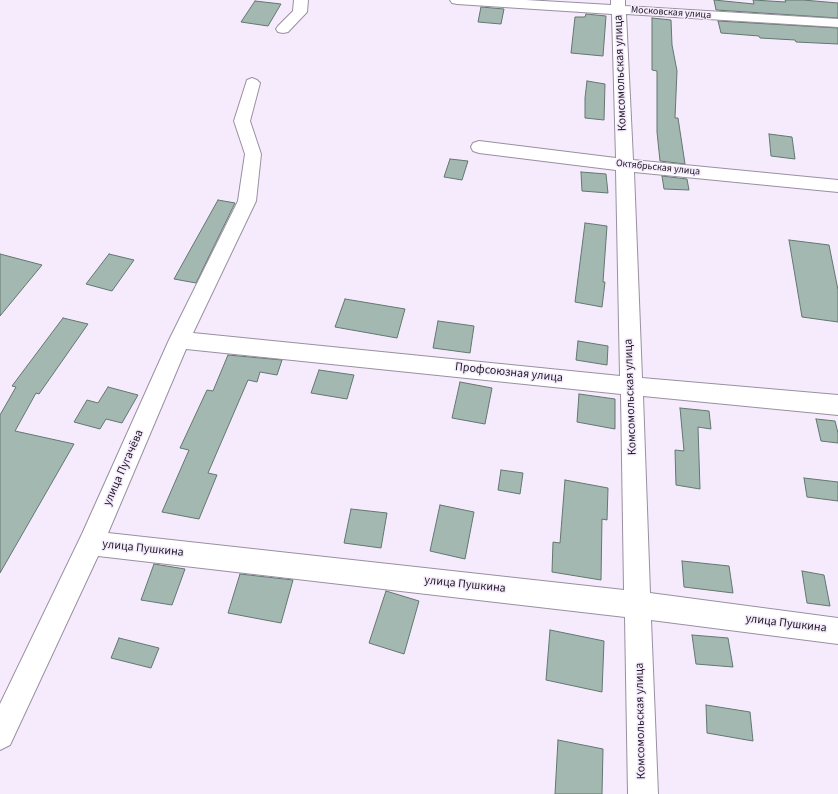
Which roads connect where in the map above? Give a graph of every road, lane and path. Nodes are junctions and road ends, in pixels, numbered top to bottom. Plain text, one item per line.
1 (301, 0) edge
2 (457, 0) edge
3 (618, 5) edge
4 (838, 23) edge
5 (282, 29) dead end
6 (252, 83) dead end
7 (479, 147) dead end
8 (625, 165) junction
9 (838, 186) edge
10 (179, 340) junction
11 (631, 386) junction
12 (838, 405) edge
13 (91, 543) junction
14 (638, 605) junction
15 (838, 631) edge
16 (0, 735) edge
17 (643, 794) edge

1 - 5 street
2 - 3 street, Московская улица
3 - 4 street, Московская улица
3 - 8 street, Комсомольская улица
6 - 10 street, улица Пугачёва
7 - 8 street, Октябрьская улица
8 - 9 street, Октябрьская улица
8 - 11 street, Комсомольская улица
10 - 11 street, Профсоюзная улица
10 - 13 street, улица Пугачёва
11 - 12 street, Профсоюзная улица
11 - 14 street, Комсомольская улица
13 - 14 street, улица Пушкина
13 - 16 street, улица Пугачёва
14 - 15 street, улица Пушкина
14 - 17 street, Комсомольская улица

